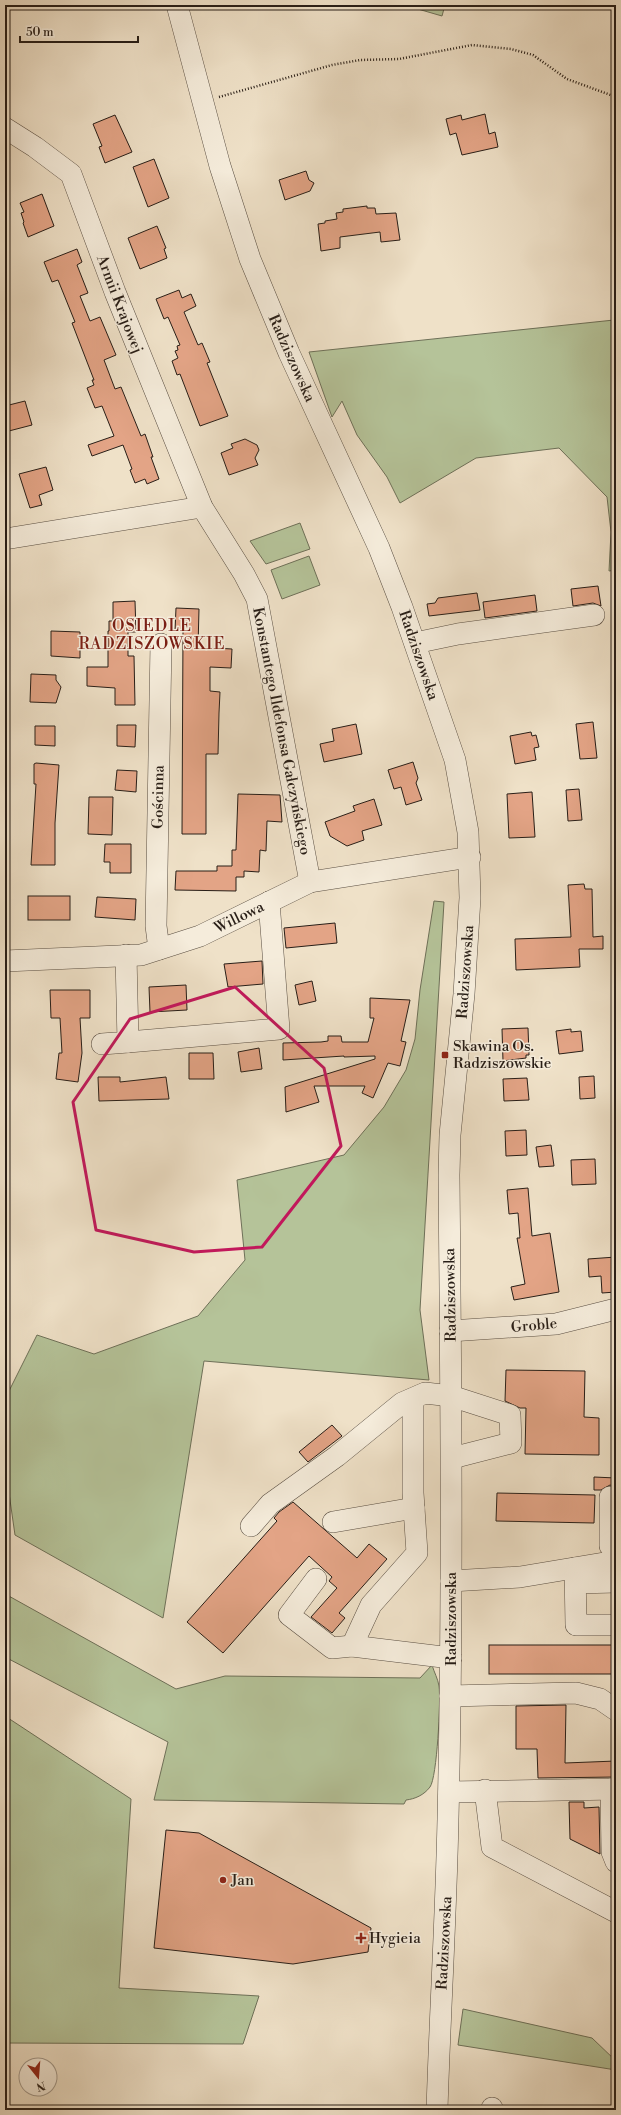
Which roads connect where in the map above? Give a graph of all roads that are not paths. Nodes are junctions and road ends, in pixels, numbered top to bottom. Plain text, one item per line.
1 (177, 5) edge
2 (5, 128) edge
3 (202, 507) junction
4 (5, 539) edge
5 (594, 615) dead end
6 (415, 643) junction
7 (161, 644) dead end
8 (470, 857) junction
9 (310, 882) junction
10 (269, 902) junction
11 (159, 949) junction
12 (126, 955) junction
13 (5, 961) edge
14 (128, 1042) junction
15 (102, 1044) dead end
16 (616, 1309) edge
17 (450, 1331) junction
18 (451, 1396) junction
19 (413, 1399) junction
20 (452, 1458) junction
21 (610, 1497) dead end
22 (414, 1508) junction
23 (333, 1522) dead end
24 (251, 1526) dead end
25 (613, 1554) edge
26 (576, 1576) junction
27 (316, 1579) dead end
28 (451, 1581) junction
29 (616, 1582) edge
30 (616, 1625) edge
31 (352, 1646) junction
32 (451, 1658) junction
33 (450, 1696) junction
34 (616, 1710) edge
35 (614, 1789) edge
36 (485, 1790) junction
37 (449, 1792) junction
38 (616, 1862) edge
39 (616, 1912) edge
40 (437, 2110) edge

1 - 6 street, Radziszowska
2 - 3 street, Armii Krajowej
3 - 4 street
3 - 9 street, Konstantego Ildefonsa Gałczyńskiego
5 - 6 street
6 - 8 street, Radziszowska
7 - 11 street, Gościnna
8 - 9 street, Willowa
8 - 17 street, Radziszowska
9 - 10 street, Willowa
10 - 11 street, Willowa
10 - 14 street
11 - 12 street, Willowa
12 - 13 street, Willowa
12 - 14 street
14 - 15 street
16 - 17 street, Groble
17 - 18 street, Radziszowska
18 - 19 street
18 - 20 street, Radziszowska
18 - 20 street
19 - 22 street
19 - 24 street
20 - 28 street, Radziszowska
21 - 25 street
22 - 23 street
22 - 31 street
25 - 26 street
26 - 28 street
26 - 29 street
26 - 30 street
27 - 31 street
28 - 32 street, Radziszowska
31 - 32 street
32 - 33 street, Radziszowska
33 - 34 street
33 - 37 street, Radziszowska
35 - 36 street
35 - 38 street
36 - 37 street
36 - 39 street
37 - 40 street, Radziszowska

